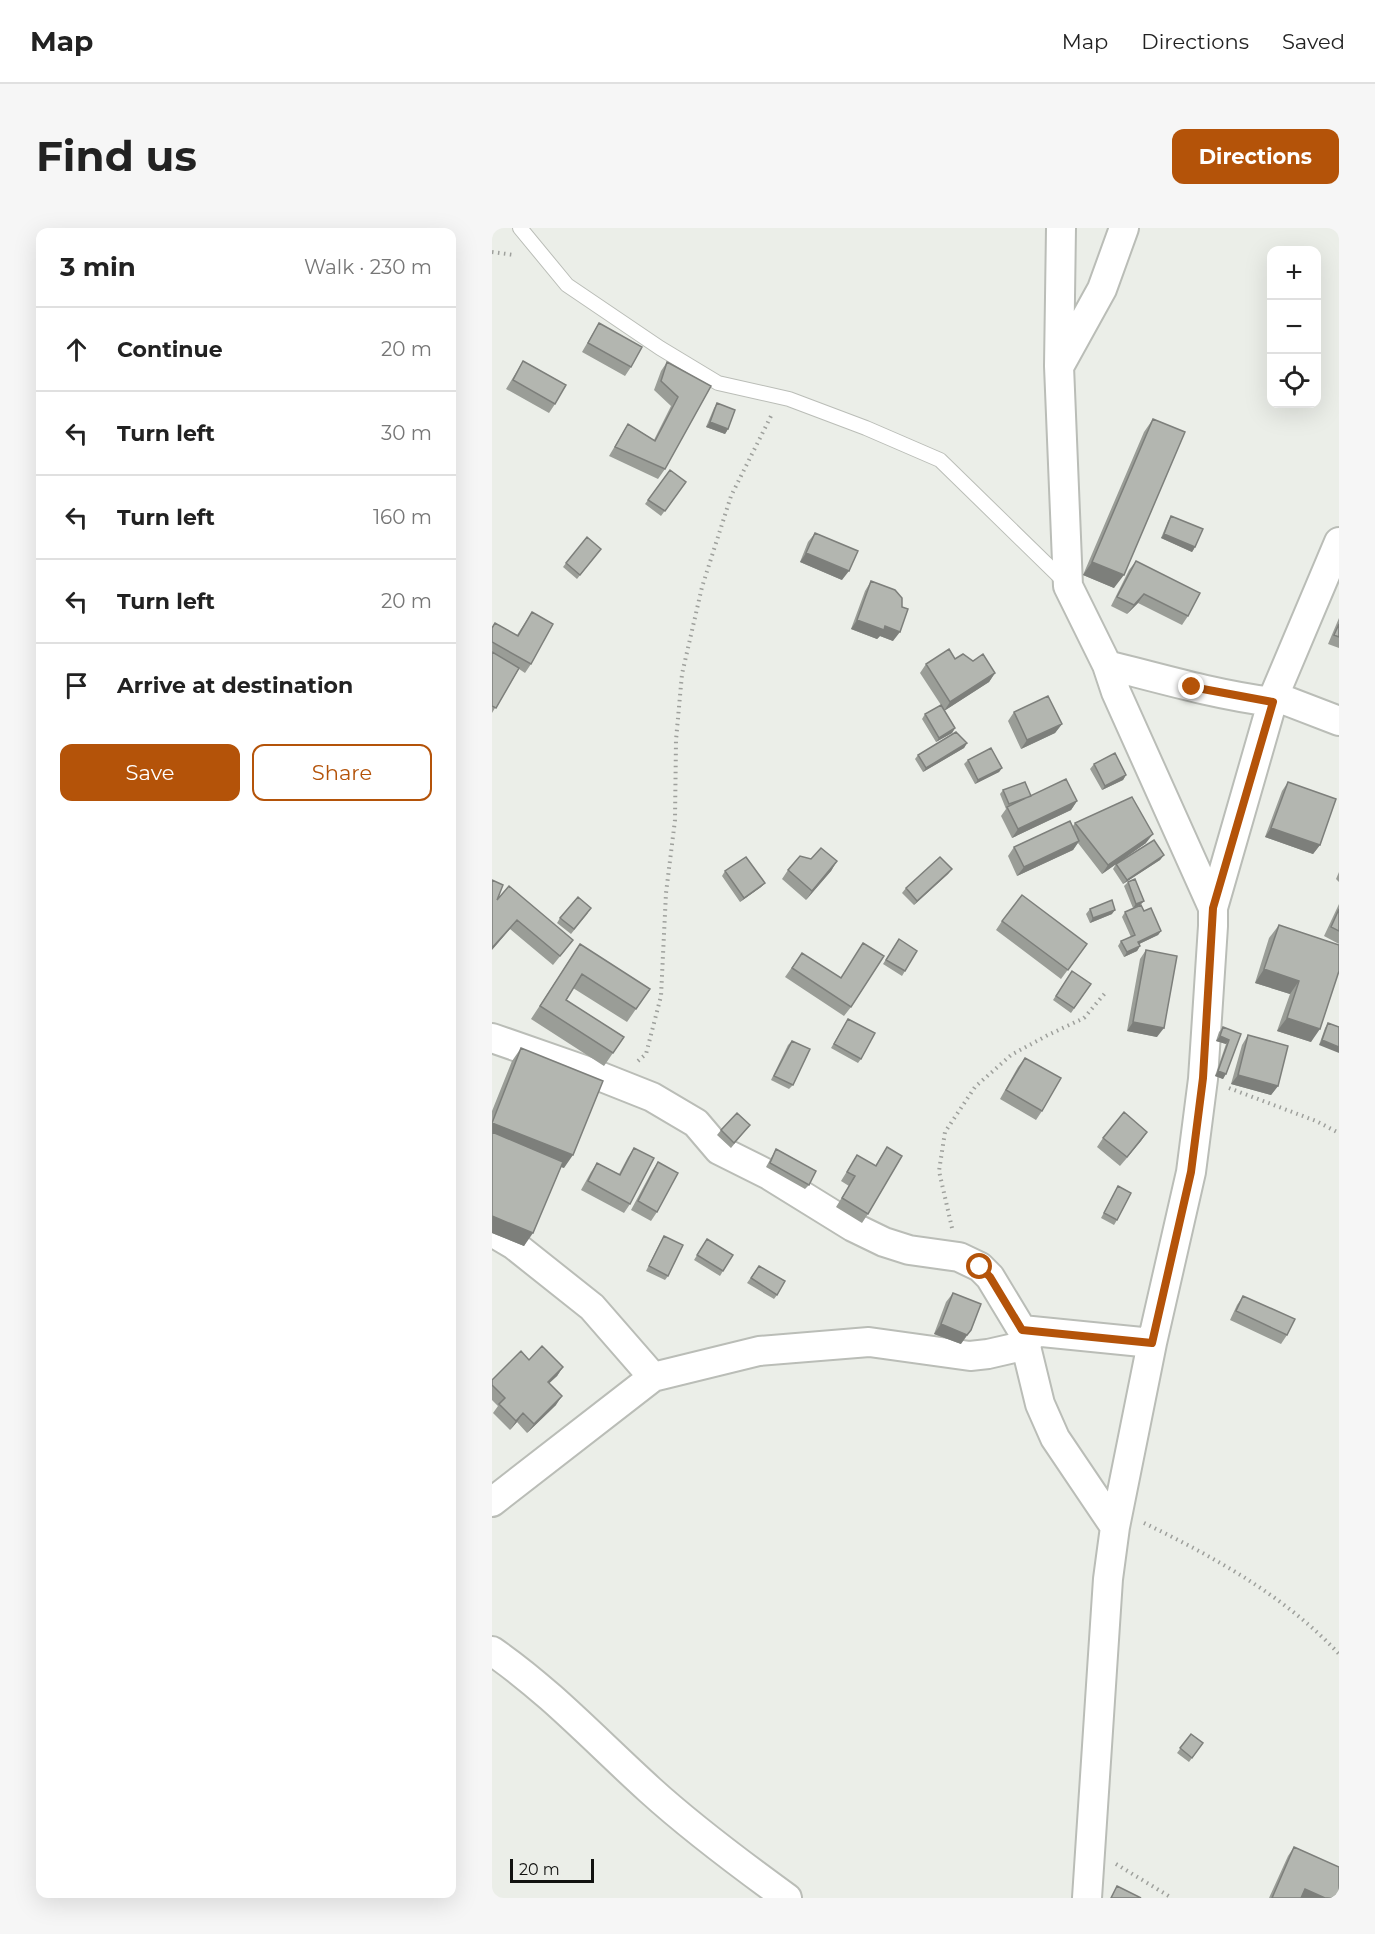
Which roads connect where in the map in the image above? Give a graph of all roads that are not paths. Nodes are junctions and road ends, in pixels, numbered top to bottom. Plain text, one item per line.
1 (520, 228) edge
2 (1061, 228) edge
3 (1124, 228) edge
4 (1059, 366) junction
5 (1339, 542) edge
6 (1068, 586) junction
7 (1107, 665) junction
8 (1274, 699) junction
9 (1339, 721) edge
10 (1213, 908) junction
11 (492, 1038) edge
12 (492, 1232) edge
13 (1024, 1337) junction
14 (1152, 1343) junction
15 (653, 1377) junction
16 (492, 1502) edge
17 (1117, 1519) junction
18 (492, 1651) edge
19 (787, 1898) edge
20 (1087, 1898) edge

1 - 6 lane
2 - 4 street
3 - 4 street
4 - 6 street
5 - 8 street
6 - 7 street
7 - 8 street
7 - 10 street
8 - 9 street
8 - 10 street
10 - 14 street
11 - 13 street
12 - 15 street
13 - 14 street
13 - 15 street
13 - 17 street
14 - 17 street
15 - 16 street
17 - 20 street
18 - 19 street

